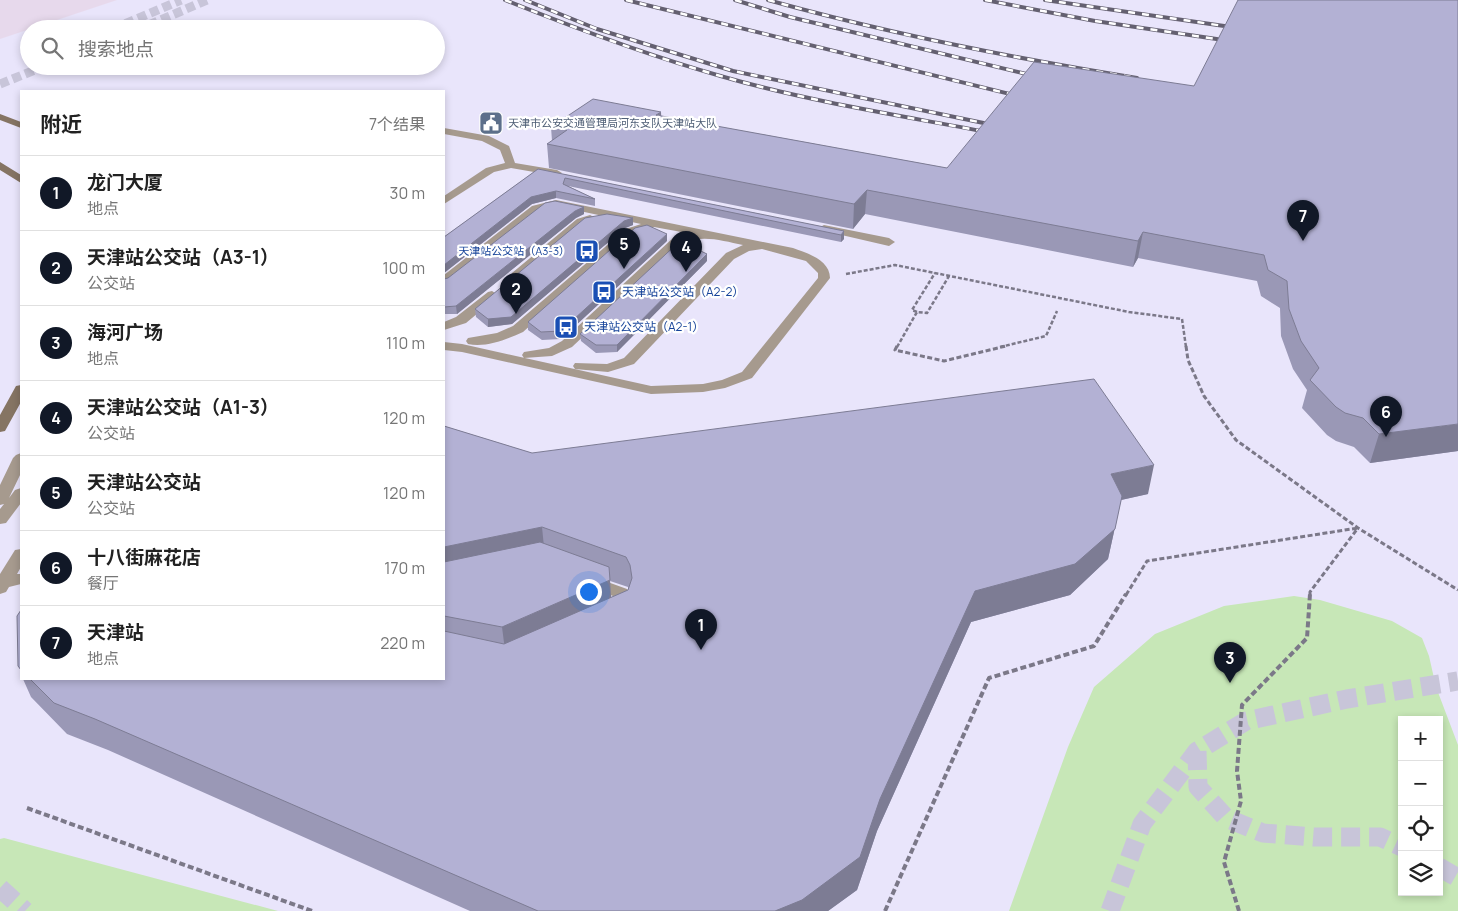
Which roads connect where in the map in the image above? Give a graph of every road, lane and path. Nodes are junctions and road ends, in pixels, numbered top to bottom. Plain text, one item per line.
1 (0, 117) edge
2 (20, 125) edge
3 (445, 131) edge
4 (0, 165) edge
5 (511, 165) junction
6 (568, 175) edge
7 (20, 179) edge
8 (445, 200) edge
9 (616, 215) junction
10 (664, 224) junction
11 (808, 225) edge
12 (710, 234) junction
13 (889, 242) dead end
14 (769, 246) junction
15 (935, 273) junction
16 (949, 276) junction
17 (824, 278) junction
18 (445, 280) edge
19 (1057, 311) dead end
20 (917, 312) junction
21 (445, 326) edge
22 (445, 335) edge
23 (473, 341) junction
24 (445, 346) edge
25 (529, 354) junction
26 (20, 391) edge
27 (0, 428) edge
28 (20, 460) edge
29 (20, 494) edge
30 (0, 500) edge
31 (0, 519) edge
32 (1358, 528) junction
33 (20, 556) edge
34 (578, 577) edge
35 (20, 579) edge
36 (1, 585) edge
37 (1458, 590) edge
38 (606, 623) edge
39 (27, 808) dead end
40 (312, 911) edge
41 (885, 911) edge
42 (1239, 911) edge

1 - 2 main road
3 - 5 lane
4 - 7 main road
5 - 6 lane
5 - 8 lane
9 - 10 lane
9 - 18 lane
9 - 21 lane
10 - 12 lane
10 - 23 lane
11 - 13 lane
12 - 14 lane
12 - 25 lane
14 - 17 lane
14 - 25 lane
15 - 16 path
15 - 17 path
15 - 20 path
16 - 20 path
16 - 32 path
17 - 24 lane
19 - 20 path
22 - 23 lane
23 - 25 lane
26 - 27 main road
28 - 30 lane
29 - 31 lane
32 - 37 path
32 - 41 path
32 - 42 path
33 - 36 lane
34 - 38 lane
35 - 36 lane
39 - 40 path

